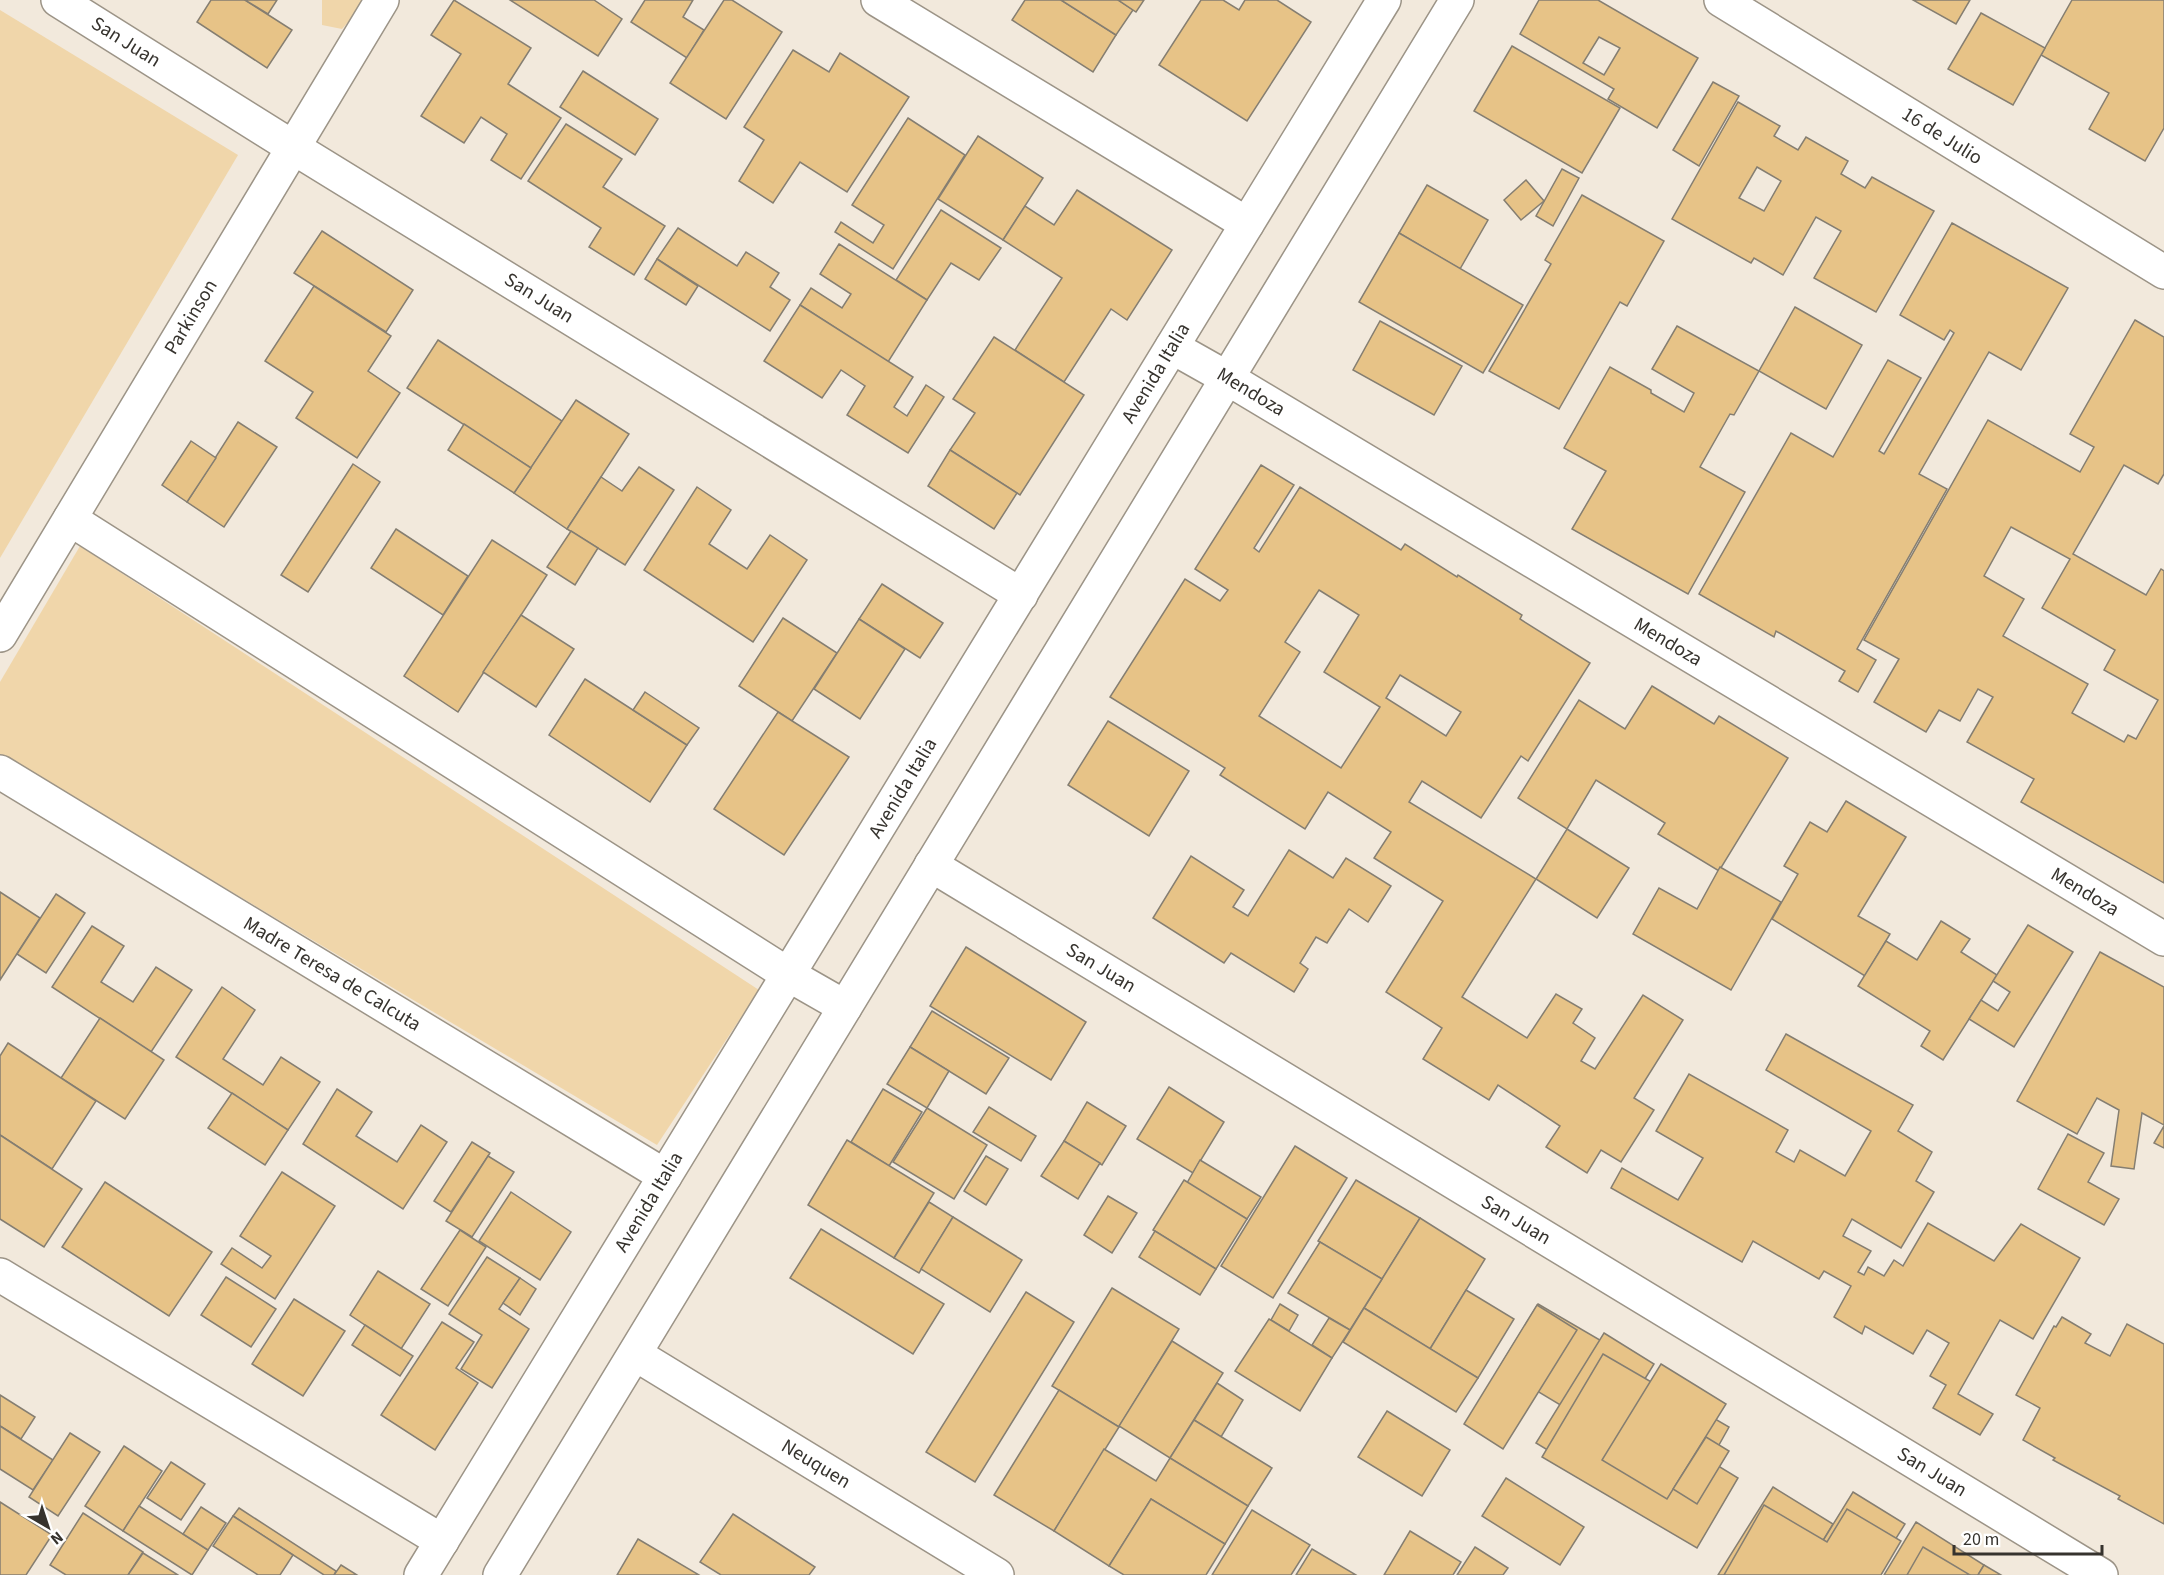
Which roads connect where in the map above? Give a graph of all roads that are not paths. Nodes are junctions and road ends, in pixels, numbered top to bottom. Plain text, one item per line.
1 (58, 0) edge
2 (382, 0) edge
3 (878, 0) edge
4 (1384, 0) edge
5 (1457, 0) edge
6 (1721, 0) edge
7 (294, 147) junction
8 (1247, 224) junction
9 (2164, 272) edge
10 (1172, 347) junction
11 (1227, 378) junction
12 (70, 519) junction
13 (1021, 595) junction
14 (0, 635) edge
15 (0, 772) edge
16 (931, 866) junction
17 (2164, 939) edge
18 (789, 975) junction
19 (845, 1007) junction
20 (665, 1176) junction
21 (0, 1275) edge
22 (635, 1354) junction
23 (442, 1541) junction
24 (421, 1575) edge
25 (500, 1575) edge
26 (996, 1575) edge
27 (2101, 1575) edge

1 - 7 street, San Juan
2 - 7 street, Parkinson
3 - 8 street
4 - 8 street, Avenida Italia
5 - 11 street
6 - 9 street, 16 de Julio
7 - 12 street, Parkinson
7 - 13 street, San Juan
8 - 10 street, Avenida Italia
10 - 11 street, Mendoza
10 - 13 street, Avenida Italia
11 - 16 street
11 - 17 street, Mendoza
12 - 14 street, Parkinson
12 - 18 street
13 - 18 street, Avenida Italia
15 - 20 street, Madre Teresa de Calcuta
16 - 19 street
16 - 27 street, San Juan
18 - 19 street
18 - 20 street, Avenida Italia
19 - 22 street
20 - 23 street, Avenida Italia
21 - 23 street
22 - 25 street
22 - 26 street, Neuquen
23 - 24 street, Avenida Italia

